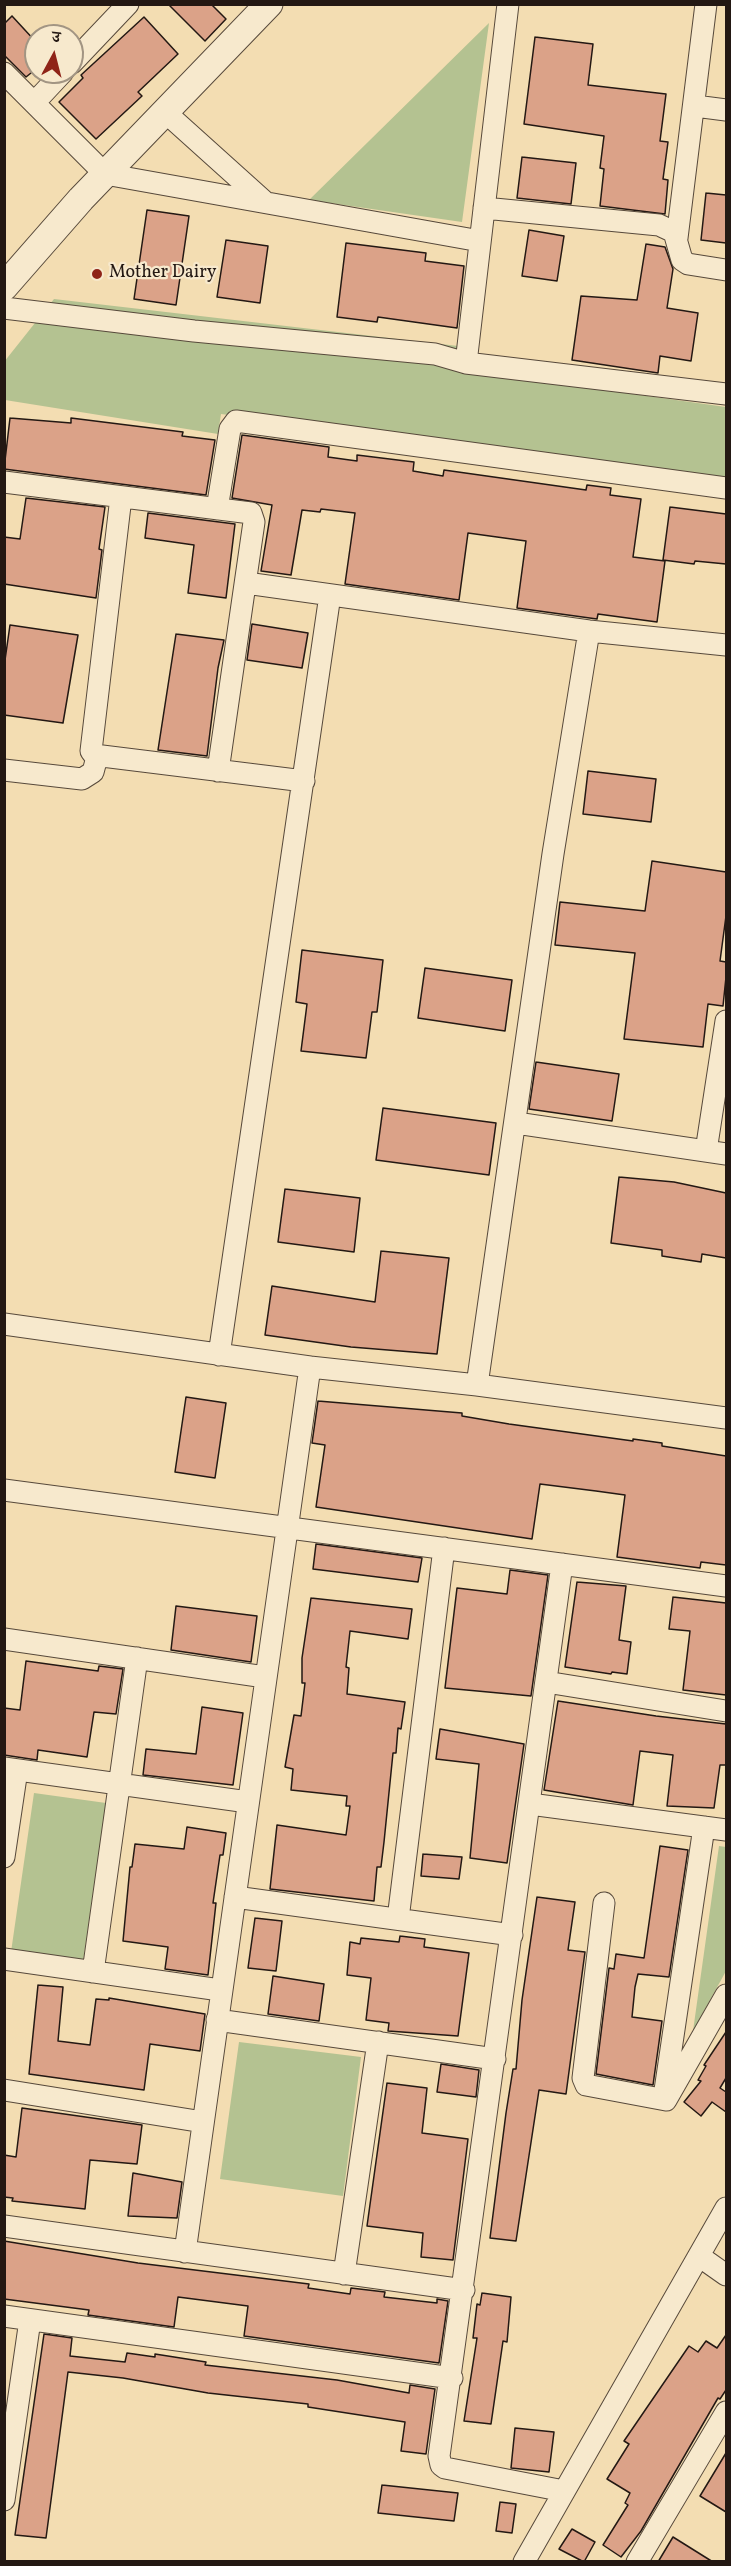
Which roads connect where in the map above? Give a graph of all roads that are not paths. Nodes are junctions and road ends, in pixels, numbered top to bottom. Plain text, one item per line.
1 (128, 4) edge
2 (269, 4) edge
3 (508, 4) edge
4 (706, 4) edge
5 (84, 50) edge
6 (4, 73) edge
7 (52, 84) edge
8 (34, 103) junction
9 (695, 106) junction
10 (726, 110) edge
11 (165, 112) junction
12 (105, 174) junction
13 (265, 202) junction
14 (484, 208) junction
15 (677, 238) junction
16 (480, 241) junction
17 (726, 270) edge
18 (4, 287) edge
19 (4, 308) edge
20 (466, 363) junction
21 (726, 394) edge
22 (4, 482) edge
23 (726, 488) edge
24 (121, 497) junction
25 (217, 509) junction
26 (246, 583) junction
27 (330, 595) junction
28 (589, 632) junction
29 (726, 645) edge
30 (97, 757) junction
31 (4, 770) edge
32 (218, 771) junction
33 (304, 781) junction
34 (726, 1021) edge
35 (516, 1123) junction
36 (716, 1152) edge
37 (4, 1324) edge
38 (219, 1355) junction
39 (310, 1367) junction
40 (477, 1385) junction
41 (726, 1418) edge
42 (4, 1490) edge
43 (286, 1527) junction
44 (444, 1548) junction
45 (562, 1564) junction
46 (726, 1586) edge
47 (4, 1639) edge
48 (137, 1658) junction
49 (265, 1677) junction
50 (546, 1682) junction
51 (726, 1711) edge
52 (11, 1769) edge
53 (118, 1785) junction
54 (248, 1802) junction
55 (530, 1804) junction
56 (704, 1827) junction
57 (726, 1830) edge
58 (4, 1857) edge
59 (235, 1897) junction
60 (604, 1903) dead end
61 (398, 1919) junction
62 (512, 1935) junction
63 (4, 1959) edge
64 (93, 1972) junction
65 (220, 1990) junction
66 (726, 1995) edge
67 (217, 2020) junction
68 (378, 2042) junction
69 (495, 2059) junction
70 (4, 2090) edge
71 (663, 2101) junction
72 (202, 2122) junction
73 (726, 2208) edge
74 (4, 2226) edge
75 (185, 2252) junction
76 (699, 2256) junction
77 (344, 2274) junction
78 (726, 2274) edge
79 (464, 2290) junction
80 (4, 2316) edge
81 (30, 2320) junction
82 (452, 2378) junction
83 (12, 2393) edge
84 (726, 2412) edge
85 (564, 2491) junction
86 (4, 2500) edge
87 (524, 2562) edge
88 (637, 2562) edge

1 - 5 street
2 - 11 street
3 - 14 street
4 - 9 street
6 - 8 street
7 - 8 street
8 - 12 street
9 - 10 street
9 - 15 street
11 - 12 street
11 - 13 street
12 - 13 street
12 - 18 street
13 - 16 street
14 - 15 street
14 - 16 street
15 - 17 street
16 - 20 street
19 - 20 street
20 - 21 street
22 - 24 street
23 - 25 street
24 - 25 street
24 - 30 street
25 - 26 street
26 - 27 street
26 - 32 street
27 - 28 street
27 - 33 street
28 - 29 street
28 - 35 street
30 - 31 street
30 - 32 street
32 - 33 street
33 - 38 street
34 - 36 street
35 - 36 street
35 - 40 street
37 - 38 street
38 - 39 street
39 - 40 street
39 - 43 street
40 - 41 street
42 - 43 street
43 - 44 street
43 - 49 street
44 - 45 street
44 - 61 street
45 - 46 street
45 - 50 street
47 - 48 street
48 - 49 street
48 - 53 street
49 - 54 street
50 - 51 street
50 - 55 street
52 - 53 street
52 - 58 street
53 - 54 street
53 - 64 street
54 - 59 street
55 - 56 street
55 - 62 street
56 - 57 street
56 - 71 street
59 - 61 street
59 - 65 street
60 - 71 street
61 - 62 street
62 - 69 street
63 - 64 street
64 - 65 street
65 - 67 street
66 - 71 street
67 - 68 street
67 - 72 street
68 - 69 street
68 - 77 street
69 - 79 street
70 - 72 street
72 - 75 street
73 - 76 street
74 - 75 street
75 - 77 street
76 - 78 street
76 - 85 street
77 - 79 street
79 - 82 street
80 - 81 street
81 - 82 street
81 - 83 street
82 - 85 street
83 - 86 street
84 - 88 street
85 - 87 street

